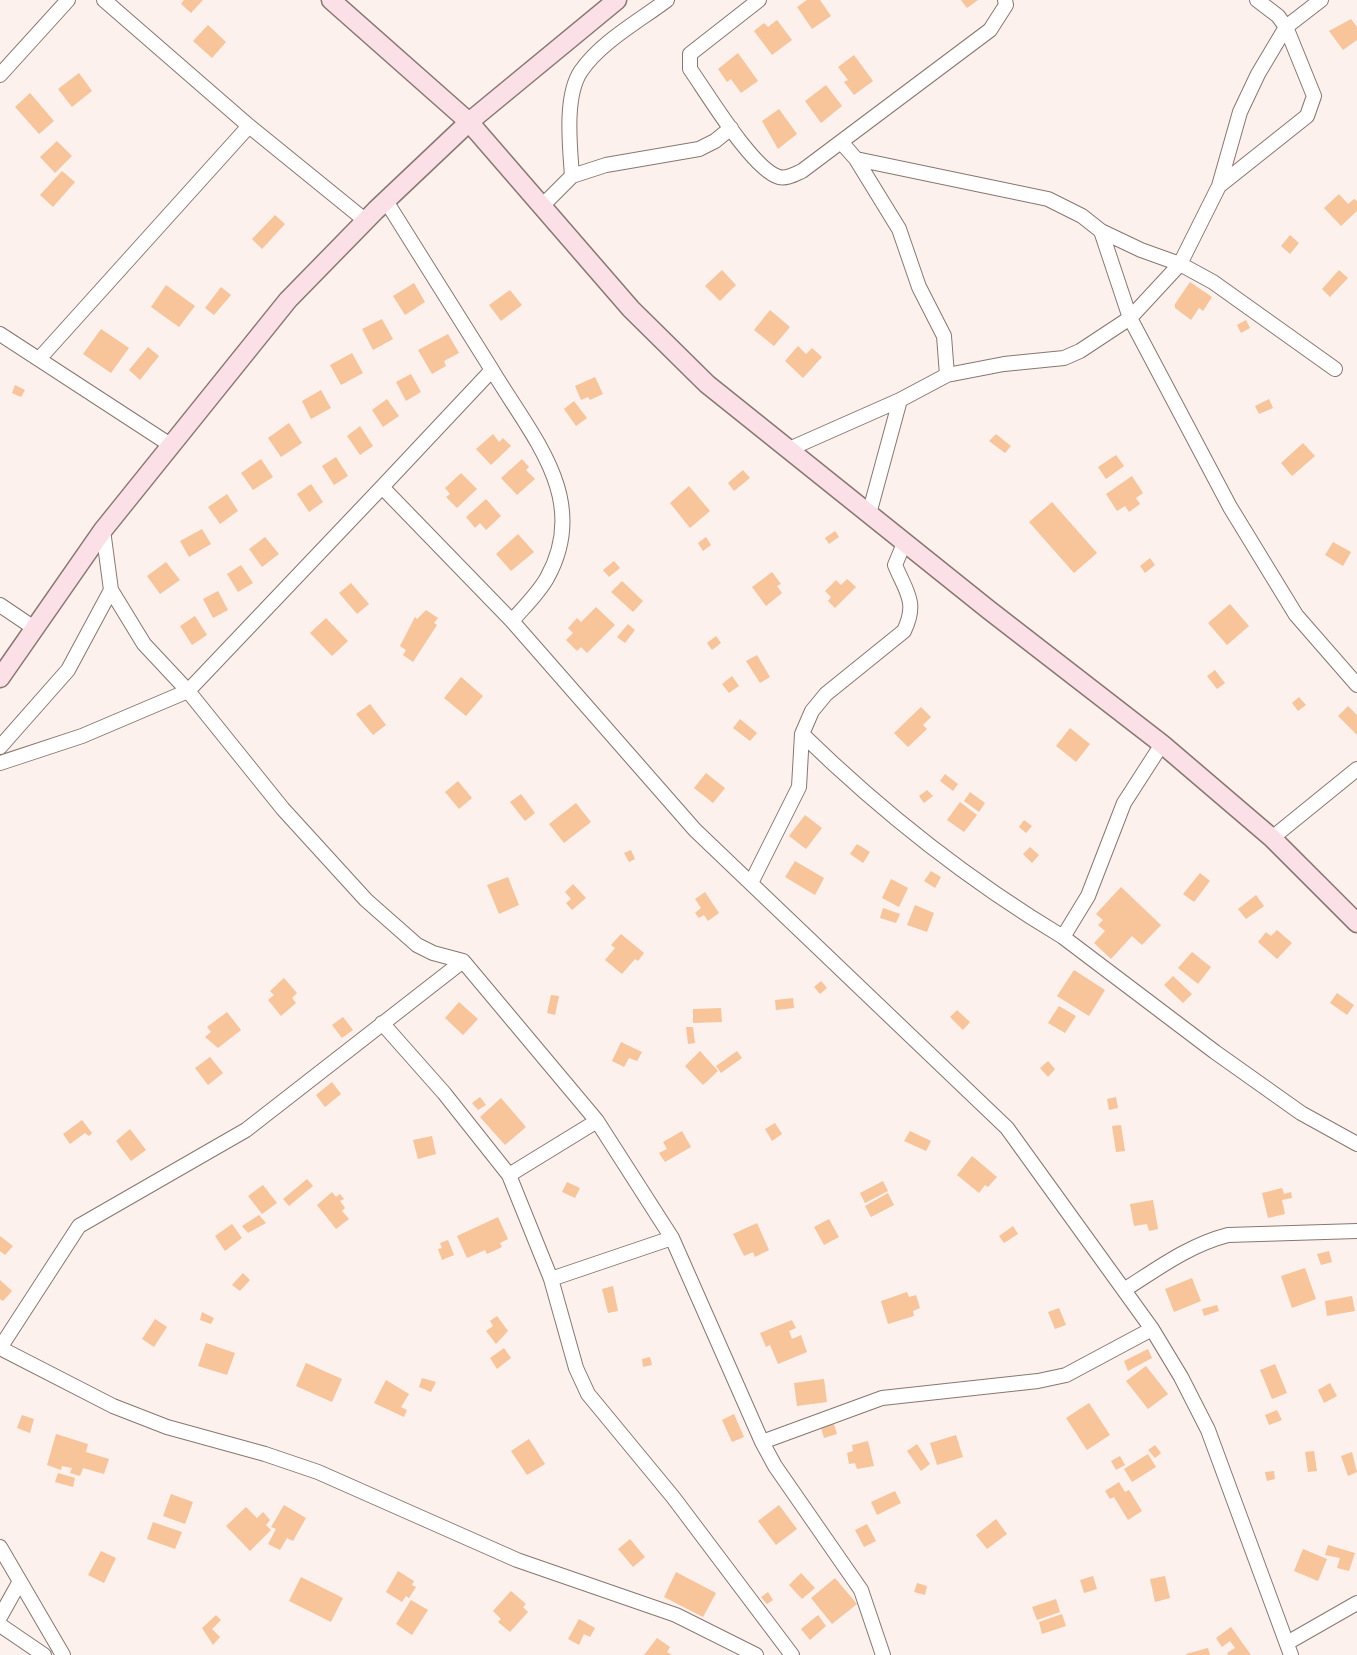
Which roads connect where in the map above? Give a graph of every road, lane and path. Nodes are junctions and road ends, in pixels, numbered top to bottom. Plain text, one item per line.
1 (68, 0) edge
2 (104, 0) edge
3 (331, 0) edge
4 (667, 0) edge
5 (759, 0) edge
6 (1005, 0) edge
7 (1257, 0) edge
8 (1321, 0) edge
9 (610, 4) edge
10 (1286, 27) junction
11 (0, 75) edge
12 (469, 122) junction
13 (249, 126) junction
14 (731, 128) junction
15 (841, 142) junction
16 (856, 159) junction
17 (572, 176) junction
18 (1219, 186) junction
19 (386, 201) junction
20 (543, 205) junction
21 (366, 221) junction
22 (1101, 231) junction
23 (1180, 264) junction
24 (1130, 318) junction
25 (0, 334) edge
26 (39, 359) junction
27 (1335, 369) dead end
28 (492, 370) junction
29 (947, 375) junction
30 (900, 400) junction
31 (172, 446) junction
32 (787, 450) junction
33 (382, 487) junction
34 (869, 514) junction
35 (103, 530) junction
36 (905, 541) junction
37 (111, 590) junction
38 (0, 605) edge
39 (512, 621) junction
40 (34, 628) junction
41 (0, 678) edge
42 (1357, 685) edge
43 (188, 691) junction
44 (802, 734) junction
45 (1162, 744) junction
46 (0, 747) edge
47 (0, 763) edge
48 (1357, 769) edge
49 (1272, 838) junction
50 (751, 884) junction
51 (1357, 923) edge
52 (1064, 937) junction
53 (463, 961) junction
54 (382, 1023) junction
55 (597, 1121) junction
56 (1357, 1144) edge
57 (509, 1175) junction
58 (1357, 1231) edge
59 (672, 1238) junction
60 (551, 1279) junction
61 (1124, 1290) junction
62 (1152, 1329) junction
63 (0, 1348) edge
64 (762, 1442) junction
65 (0, 1547) edge
66 (19, 1583) junction
67 (1357, 1603) edge
68 (0, 1617) edge
69 (0, 1625) edge
70 (1289, 1649) edge
71 (44, 1655) edge
72 (63, 1655) edge
73 (756, 1655) edge
74 (792, 1655) edge
75 (883, 1655) edge

1 - 11 street
2 - 13 street
3 - 12 street
4 - 17 street
5 - 14 street
6 - 15 street
7 - 10 street
8 - 10 street
9 - 12 street
10 - 18 street
10 - 18 street
12 - 19 street
12 - 20 street
13 - 21 street
13 - 26 street
14 - 15 street
14 - 17 street
15 - 16 street
16 - 22 street
16 - 29 street
17 - 20 street
18 - 23 street
19 - 21 street
19 - 28 street
20 - 32 street
21 - 31 street
22 - 23 street
22 - 24 street
23 - 24 street
23 - 27 street
24 - 29 street
24 - 42 street
25 - 26 street
26 - 31 street
28 - 33 street
28 - 39 street
29 - 30 street
30 - 32 street
30 - 34 street
31 - 35 street
32 - 34 street
33 - 39 street
33 - 43 street
34 - 36 street
35 - 37 street
35 - 40 street
36 - 44 street
36 - 45 street
37 - 43 street
37 - 46 street
38 - 40 street
39 - 50 street
40 - 41 street
43 - 47 street
43 - 53 street
44 - 50 street
44 - 52 street
45 - 49 street
45 - 52 street
48 - 49 street
49 - 51 street
50 - 61 street
52 - 56 street
53 - 54 street
53 - 55 street
54 - 57 street
54 - 63 street
55 - 57 street
55 - 59 street
57 - 60 street
58 - 61 street
59 - 60 street
59 - 64 street
60 - 74 street
61 - 62 street
62 - 64 street
62 - 70 street
63 - 73 street
64 - 75 street
65 - 66 street
66 - 68 street
66 - 72 street
67 - 70 street
69 - 71 street

